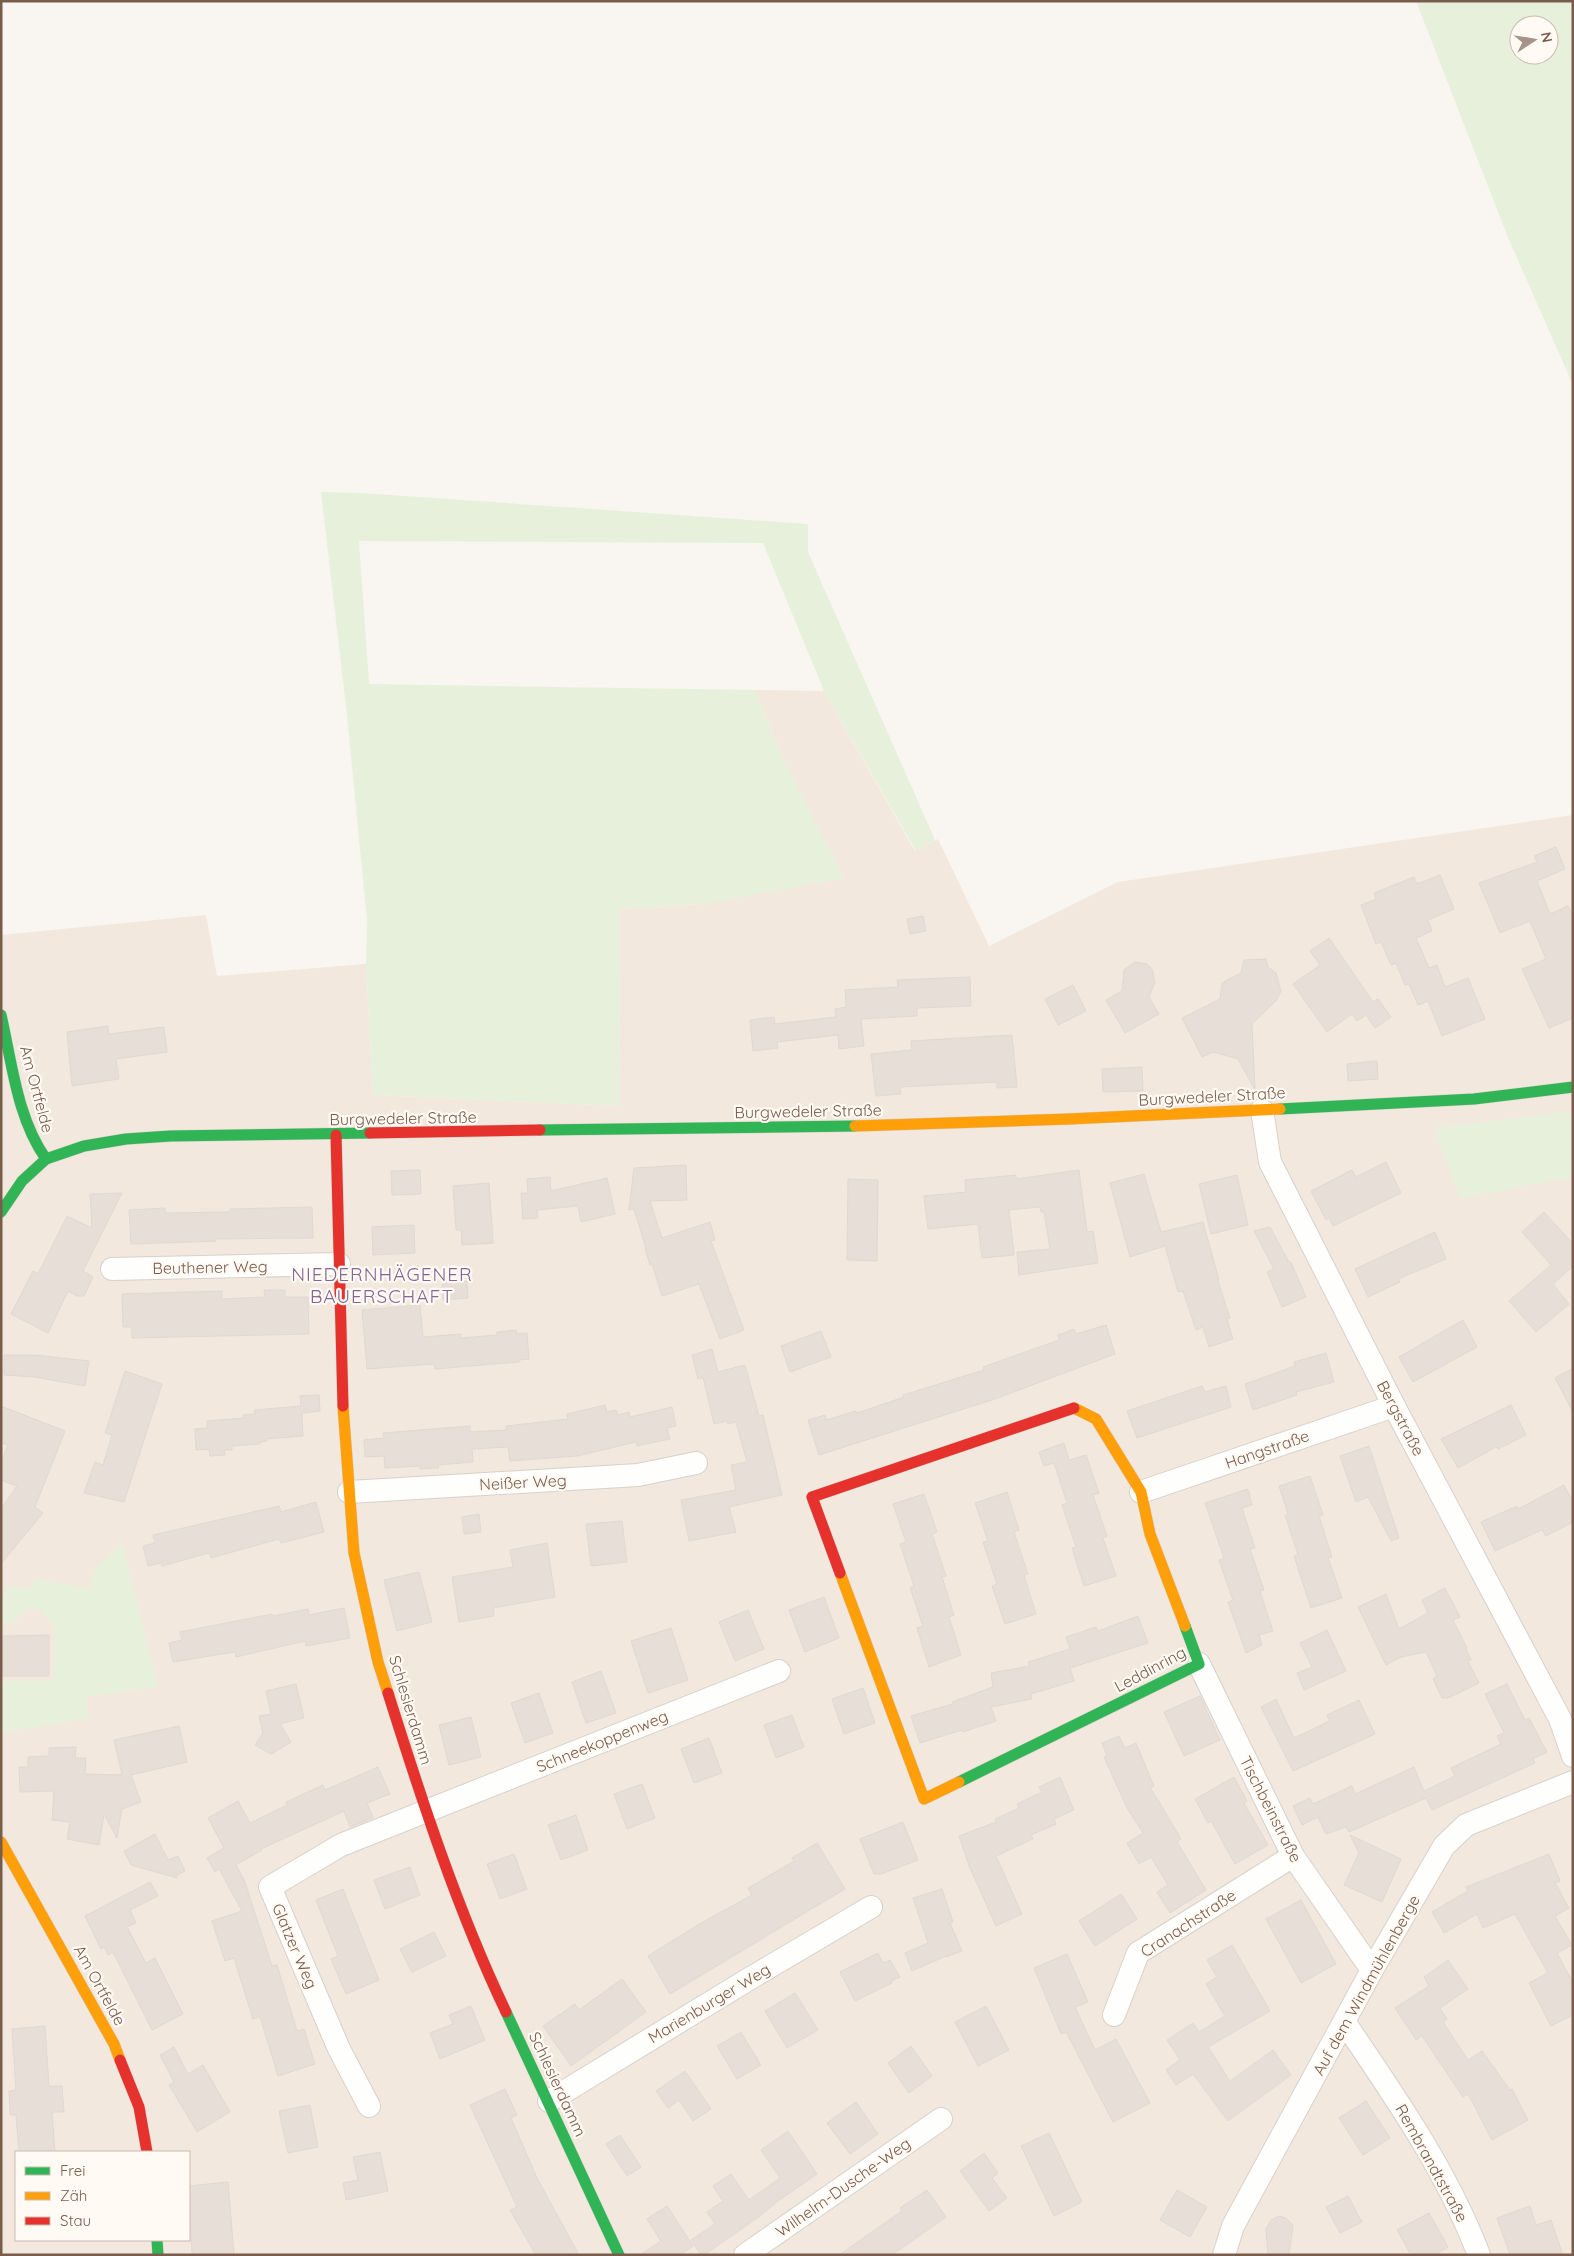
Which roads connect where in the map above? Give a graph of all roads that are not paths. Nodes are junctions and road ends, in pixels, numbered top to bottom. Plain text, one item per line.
1 (1, 1015) edge
2 (1573, 1087) edge
3 (1262, 1110) junction
4 (336, 1135) junction
5 (46, 1159) junction
6 (1, 1212) edge
7 (339, 1264) junction
8 (112, 1269) dead end
9 (1394, 1406) junction
10 (696, 1463) dead end
11 (349, 1492) junction
12 (1141, 1492) junction
13 (1199, 1664) junction
14 (779, 1671) dead end
15 (1566, 1717) edge
16 (1573, 1756) edge
17 (1573, 1782) edge
18 (425, 1811) junction
19 (1, 1842) edge
20 (1293, 1856) junction
21 (871, 1907) dead end
22 (1372, 1970) junction
23 (1114, 2015) dead end
24 (1345, 2023) junction
25 (549, 2101) junction
26 (369, 2106) dead end
27 (941, 2119) dead end
28 (147, 2151) edge
29 (157, 2241) edge
30 (158, 2255) edge
31 (619, 2255) edge
32 (745, 2255) edge
33 (1224, 2255) edge
34 (1479, 2255) edge

1 - 5 street, Am Ortfelde
2 - 3 street, Burgwedeler Straße
3 - 4 street, Burgwedeler Straße
3 - 9 street, Bergstraße
4 - 5 street, Burgwedeler Straße
4 - 7 street, Schlesierdamm
5 - 6 street
7 - 8 street, Beuthener Weg
7 - 11 street, Schlesierdamm
9 - 12 street, Hangstraße
9 - 15 street, Bergstraße
10 - 11 street, Neißer Weg
11 - 18 street, Schlesierdamm
12 - 13 street, Leddinring
12 - 13 street, Leddinring
13 - 20 street, Tischbeinstraße
14 - 18 street, Schneekoppenweg
15 - 16 street, Bergstraße
17 - 22 street, Auf dem Windmühlenberge
18 - 25 street, Schlesierdamm
18 - 26 street, Glatzer Weg
19 - 28 street, Am Ortfelde
20 - 22 street, Tischbeinstraße
20 - 23 street, Cranachstraße
21 - 25 street, Marienburger Weg
22 - 24 street, Auf dem Windmühlenberge
24 - 33 street, Auf dem Windmühlenberge
24 - 34 street, Rembrandtstraße
25 - 31 street, Schlesierdamm
27 - 32 street, Wilhelm-Dusche-Weg
29 - 30 street

